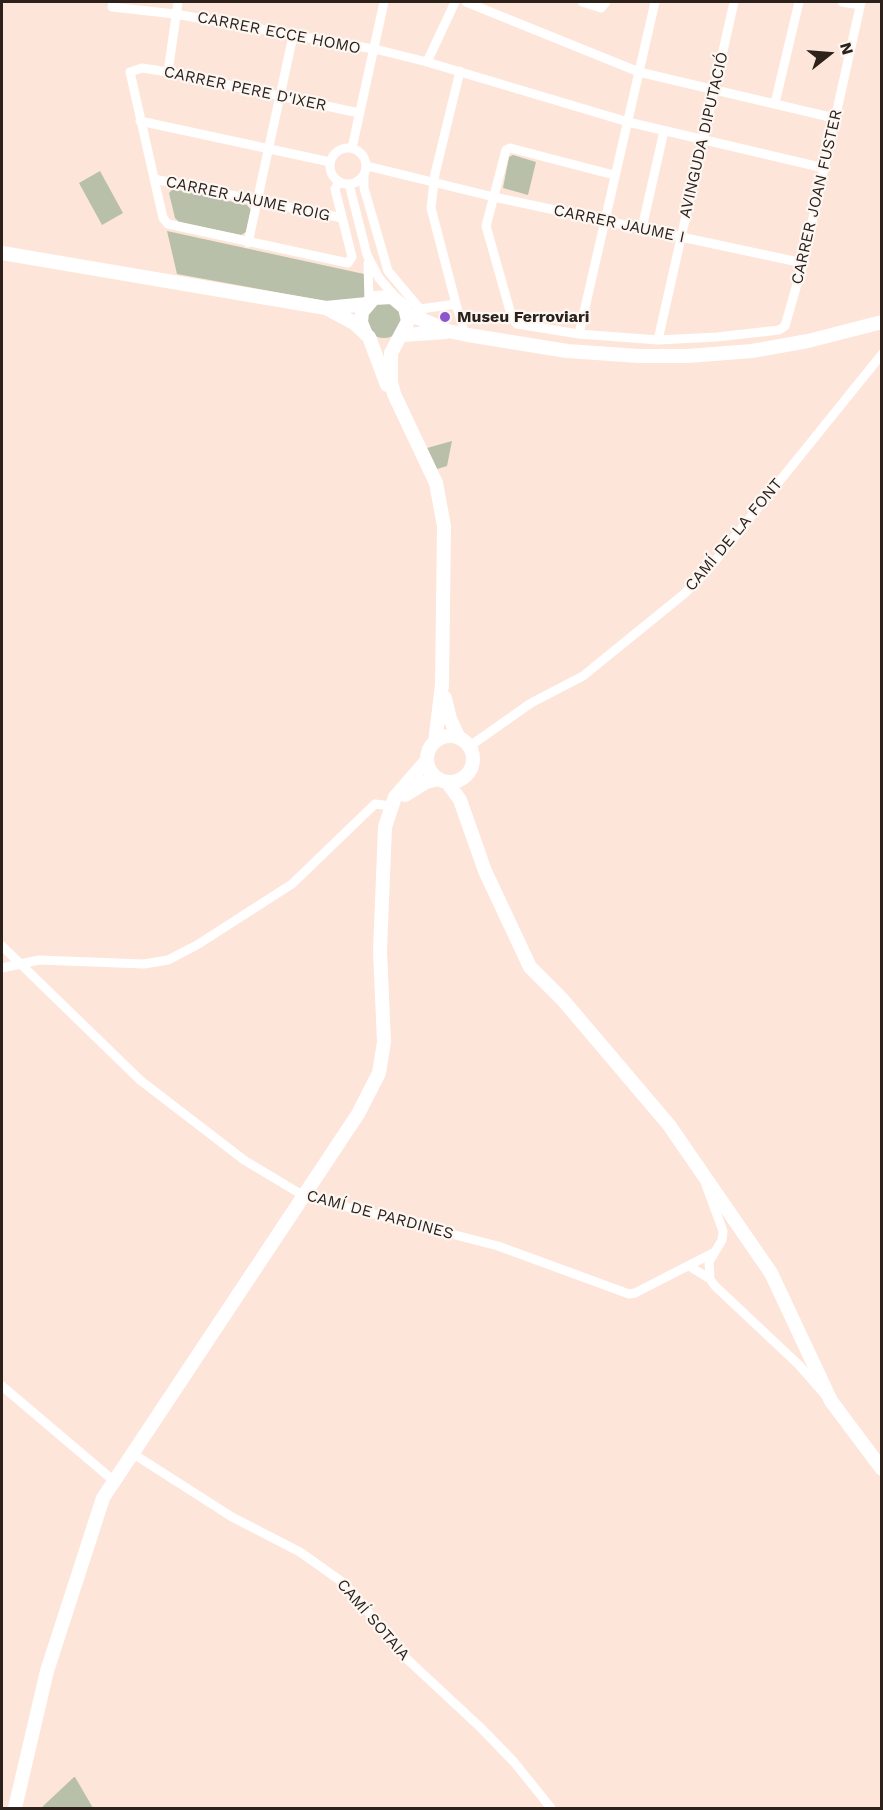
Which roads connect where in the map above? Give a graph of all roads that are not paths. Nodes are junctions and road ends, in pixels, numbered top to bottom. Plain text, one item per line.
1 (178, 2) edge
2 (384, 2) edge
3 (455, 2) edge
4 (466, 2) edge
5 (582, 2) edge
6 (606, 2) edge
7 (655, 2) edge
8 (734, 2) edge
9 (800, 2) edge
10 (842, 2) edge
11 (861, 3) edge
12 (113, 4) edge
13 (175, 14) junction
14 (293, 36) junction
15 (374, 51) junction
16 (427, 62) junction
17 (460, 71) junction
18 (168, 72) junction
19 (639, 72) junction
20 (715, 90) junction
21 (281, 97) junction
22 (775, 103) junction
23 (359, 113) junction
24 (834, 118) junction
25 (140, 121) junction
26 (628, 122) junction
27 (664, 131) junction
28 (703, 140) junction
29 (270, 148) junction
30 (352, 148) junction
31 (330, 162) junction
32 (824, 168) junction
33 (365, 170) junction
34 (614, 175) junction
35 (154, 179) junction
36 (344, 183) junction
37 (435, 183) junction
38 (494, 197) junction
39 (258, 200) junction
40 (342, 218) junction
41 (605, 220) junction
42 (642, 228) junction
43 (681, 237) junction
44 (248, 243) junction
45 (2, 253) edge
46 (368, 255) junction
47 (803, 263) junction
48 (398, 300) junction
49 (368, 303) junction
50 (454, 304) junction
51 (326, 308) junction
52 (407, 313) junction
53 (882, 322) edge
54 (463, 327) dead end
55 (448, 331) junction
56 (367, 334) junction
57 (579, 334) junction
58 (401, 336) junction
59 (658, 340) junction
60 (882, 354) edge
61 (393, 394) junction
62 (442, 685) junction
63 (435, 742) junction
64 (464, 742) junction
65 (427, 760) junction
66 (469, 772) junction
67 (443, 781) junction
68 (391, 806) junction
69 (471, 828) junction
70 (2, 946) edge
71 (17, 963) junction
72 (2, 968) edge
73 (706, 1179) junction
74 (304, 1196) junction
75 (713, 1253) junction
76 (689, 1266) junction
77 (710, 1279) junction
78 (2, 1386) edge
79 (831, 1401) junction
80 (132, 1453) junction
81 (882, 1469) edge
82 (114, 1481) junction
83 (15, 1809) edge
84 (551, 1809) edge

1 - 13 street
2 - 15 street
3 - 16 street
4 - 19 street
5 - 6 street
7 - 19 street
8 - 20 street, AVINGUDA DIPUTACIÓ
9 - 22 street
10 - 11 street
11 - 24 street, CARRER JOAN FUSTER
12 - 13 street, CARRER ECCE HOMO
13 - 14 street, CARRER ECCE HOMO
13 - 18 street
14 - 15 street, CARRER ECCE HOMO
14 - 21 street
15 - 16 street, CARRER ECCE HOMO
15 - 23 street
16 - 17 street, CARRER ECCE HOMO
17 - 26 street, CARRER ECCE HOMO
17 - 37 street
18 - 21 street, CARRER PERE D'IXER
18 - 25 street, CARRER PERE D'IXER
19 - 20 street
19 - 26 street
20 - 22 street
20 - 28 street, AVINGUDA DIPUTACIÓ
21 - 23 street, CARRER PERE D'IXER
21 - 29 street
22 - 24 street
23 - 30 street
24 - 32 street, CARRER JOAN FUSTER
25 - 29 street
25 - 35 street
26 - 27 street, CARRER ECCE HOMO
26 - 34 street
27 - 28 street, CARRER ECCE HOMO
27 - 42 street
28 - 32 street, CARRER ECCE HOMO
28 - 43 street, AVINGUDA DIPUTACIÓ
29 - 31 street
29 - 39 street
30 - 31 street
30 - 33 street
31 - 36 street
32 - 47 street, CARRER JOAN FUSTER
33 - 36 street
33 - 37 street, CARRER JAUME I
33 - 50 street
34 - 38 street
34 - 41 street
35 - 39 street, CARRER JAUME ROIG
35 - 44 street
36 - 40 street
36 - 46 street
37 - 38 street, CARRER JAUME I
37 - 50 street
38 - 41 street, CARRER JAUME I
38 - 57 street
39 - 40 street, CARRER JAUME ROIG
39 - 44 street
40 - 44 street
41 - 42 street, CARRER JAUME I
41 - 57 street
42 - 43 street, CARRER JAUME I
43 - 47 street, CARRER JAUME I
43 - 59 street, AVINGUDA DIPUTACIÓ
45 - 51 street
46 - 48 street
46 - 49 street
47 - 59 street, CARRER JOAN FUSTER
48 - 49 street
48 - 52 street
49 - 51 street
49 - 56 street
50 - 54 street
51 - 56 street
52 - 55 street
52 - 58 street
53 - 55 street
55 - 58 street
56 - 58 street
56 - 61 street
57 - 59 street
58 - 61 street
60 - 64 street, CAMÍ DE LA FONT
61 - 62 street
62 - 63 street
62 - 64 street
63 - 64 street
63 - 65 street
64 - 66 street
65 - 67 street
65 - 68 street
66 - 67 street
66 - 69 street
67 - 68 street
67 - 69 street
68 - 71 street
68 - 74 street
69 - 73 street
70 - 71 street, CAMÍ DE PARDINES
71 - 72 street
71 - 74 street, CAMÍ DE PARDINES
73 - 75 street
73 - 79 street
74 - 76 street, CAMÍ DE PARDINES
74 - 80 street
75 - 76 street, CAMÍ DE PARDINES
75 - 77 street
76 - 77 street
77 - 79 street
78 - 82 street
79 - 81 street
80 - 82 street
80 - 84 street, CAMÍ SOTAIA
82 - 83 street

